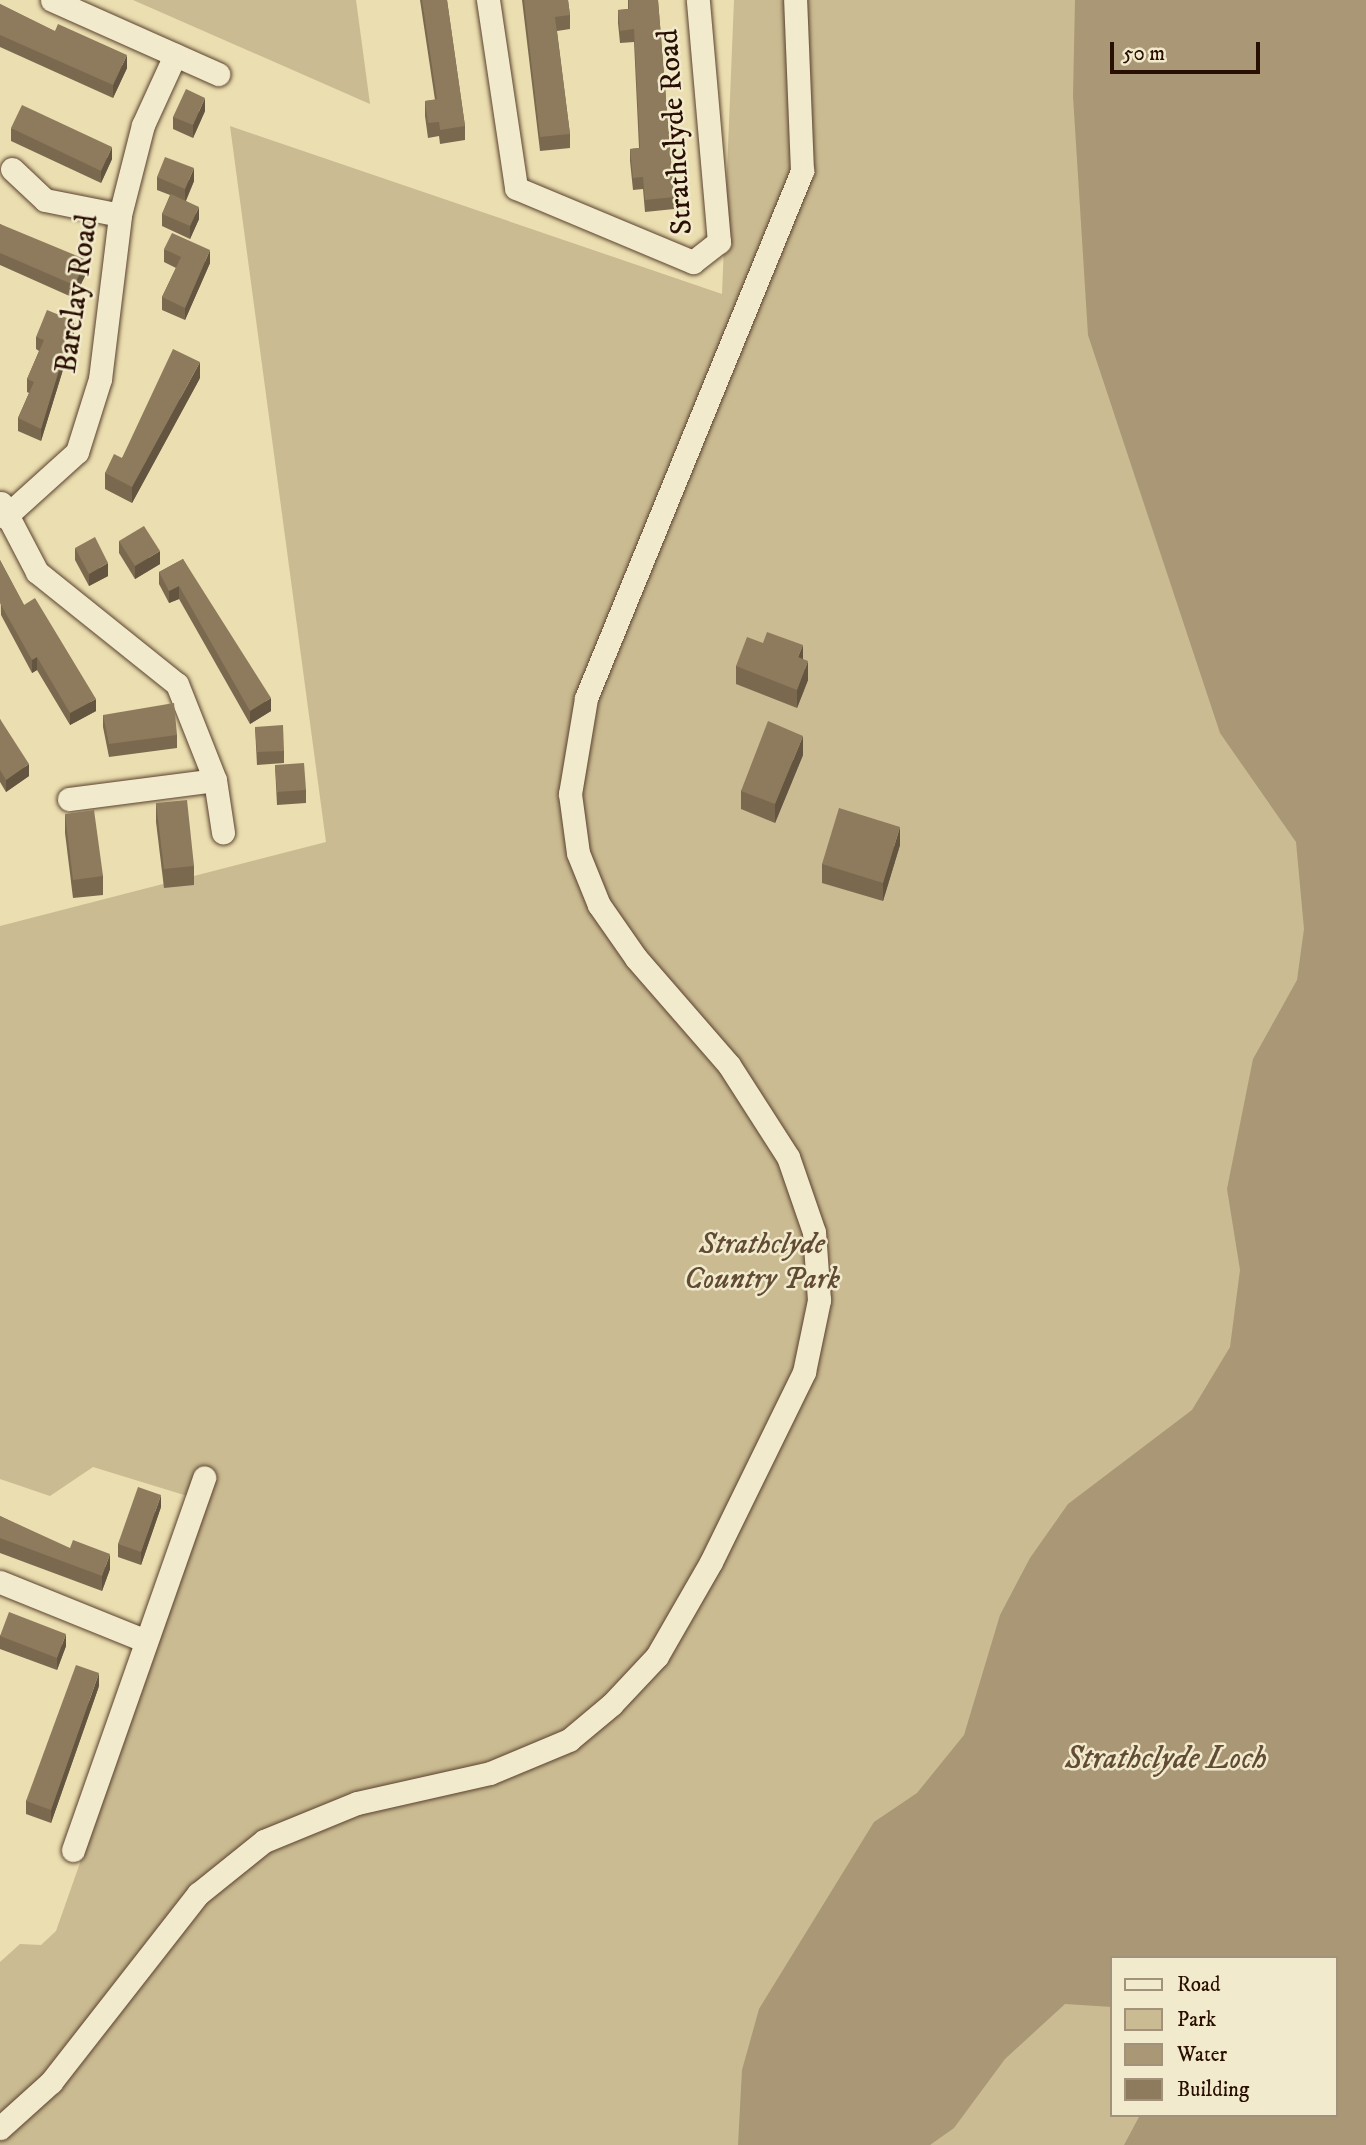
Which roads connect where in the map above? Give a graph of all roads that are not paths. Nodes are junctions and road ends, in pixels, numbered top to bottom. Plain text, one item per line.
1 (52, 0) edge
2 (488, 0) edge
3 (698, 0) edge
4 (795, 0) edge
5 (175, 55) junction
6 (218, 74) dead end
7 (12, 169) dead end
8 (120, 215) junction
9 (2, 509) edge
10 (215, 780) junction
11 (69, 799) dead end
12 (223, 832) dead end
13 (204, 1477) dead end
14 (0, 1583) edge
15 (146, 1641) junction
16 (84, 1842) dead end
17 (0, 2128) edge

1 - 5 street
2 - 3 street, Strathclyde Road
4 - 17 street
5 - 6 street
5 - 8 street, Barclay Road
7 - 8 street
8 - 9 street, Barclay Road
9 - 10 street
10 - 11 street
10 - 12 street
13 - 15 street
14 - 15 street
15 - 16 street

